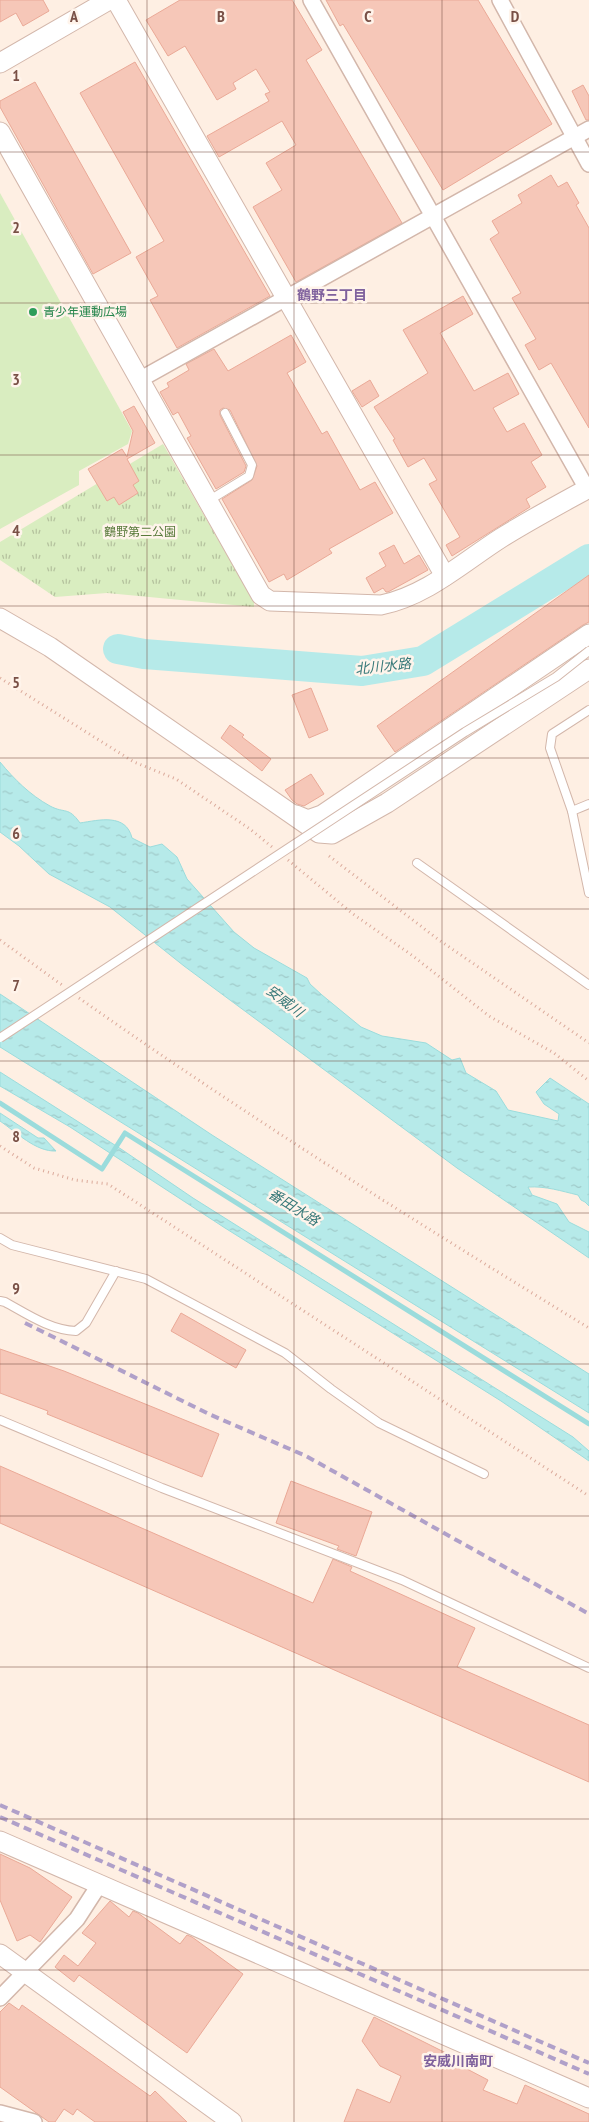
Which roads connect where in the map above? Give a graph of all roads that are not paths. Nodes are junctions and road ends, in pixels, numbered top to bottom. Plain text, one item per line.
1 (109, 0) edge
2 (116, 0) edge
3 (311, 0) edge
4 (500, 0) edge
5 (0, 63) edge
6 (589, 129) edge
7 (0, 132) edge
8 (574, 138) junction
9 (589, 164) edge
10 (434, 217) junction
11 (286, 298) junction
12 (139, 380) junction
13 (225, 413) dead end
14 (588, 488) edge
15 (208, 501) junction
16 (445, 576) junction
17 (0, 618) edge
18 (589, 634) edge
19 (589, 651) edge
20 (589, 669) edge
21 (589, 710) edge
22 (589, 804) edge
23 (572, 811) junction
24 (295, 815) junction
25 (417, 863) dead end
26 (589, 893) edge
27 (589, 986) edge
28 (0, 1038) edge
29 (0, 1238) edge
30 (116, 1271) junction
31 (0, 1301) edge
32 (0, 1420) edge
33 (484, 1474) dead end
34 (589, 1668) edge
35 (0, 1841) edge
36 (99, 1885) junction
37 (0, 1954) edge
38 (25, 1973) junction
39 (0, 1998) edge
40 (589, 2098) edge
41 (0, 2113) edge
42 (34, 2122) edge
43 (232, 2122) edge

1 - 5 street
2 - 11 street
3 - 10 street
4 - 8 street
6 - 8 street
7 - 12 street
8 - 9 street
8 - 10 street
10 - 11 street
10 - 14 street
11 - 12 street
11 - 16 street
12 - 15 street
13 - 15 lane
14 - 16 street
15 - 16 street
17 - 24 street
18 - 24 street
19 - 28 lane, bridge
20 - 24 street
21 - 23 lane
22 - 23 lane
23 - 26 lane
25 - 27 lane
29 - 30 lane
30 - 31 lane
30 - 33 lane
32 - 34 lane
35 - 36 street
36 - 38 street
36 - 40 street
37 - 38 street
38 - 39 street
38 - 43 street
41 - 42 street

